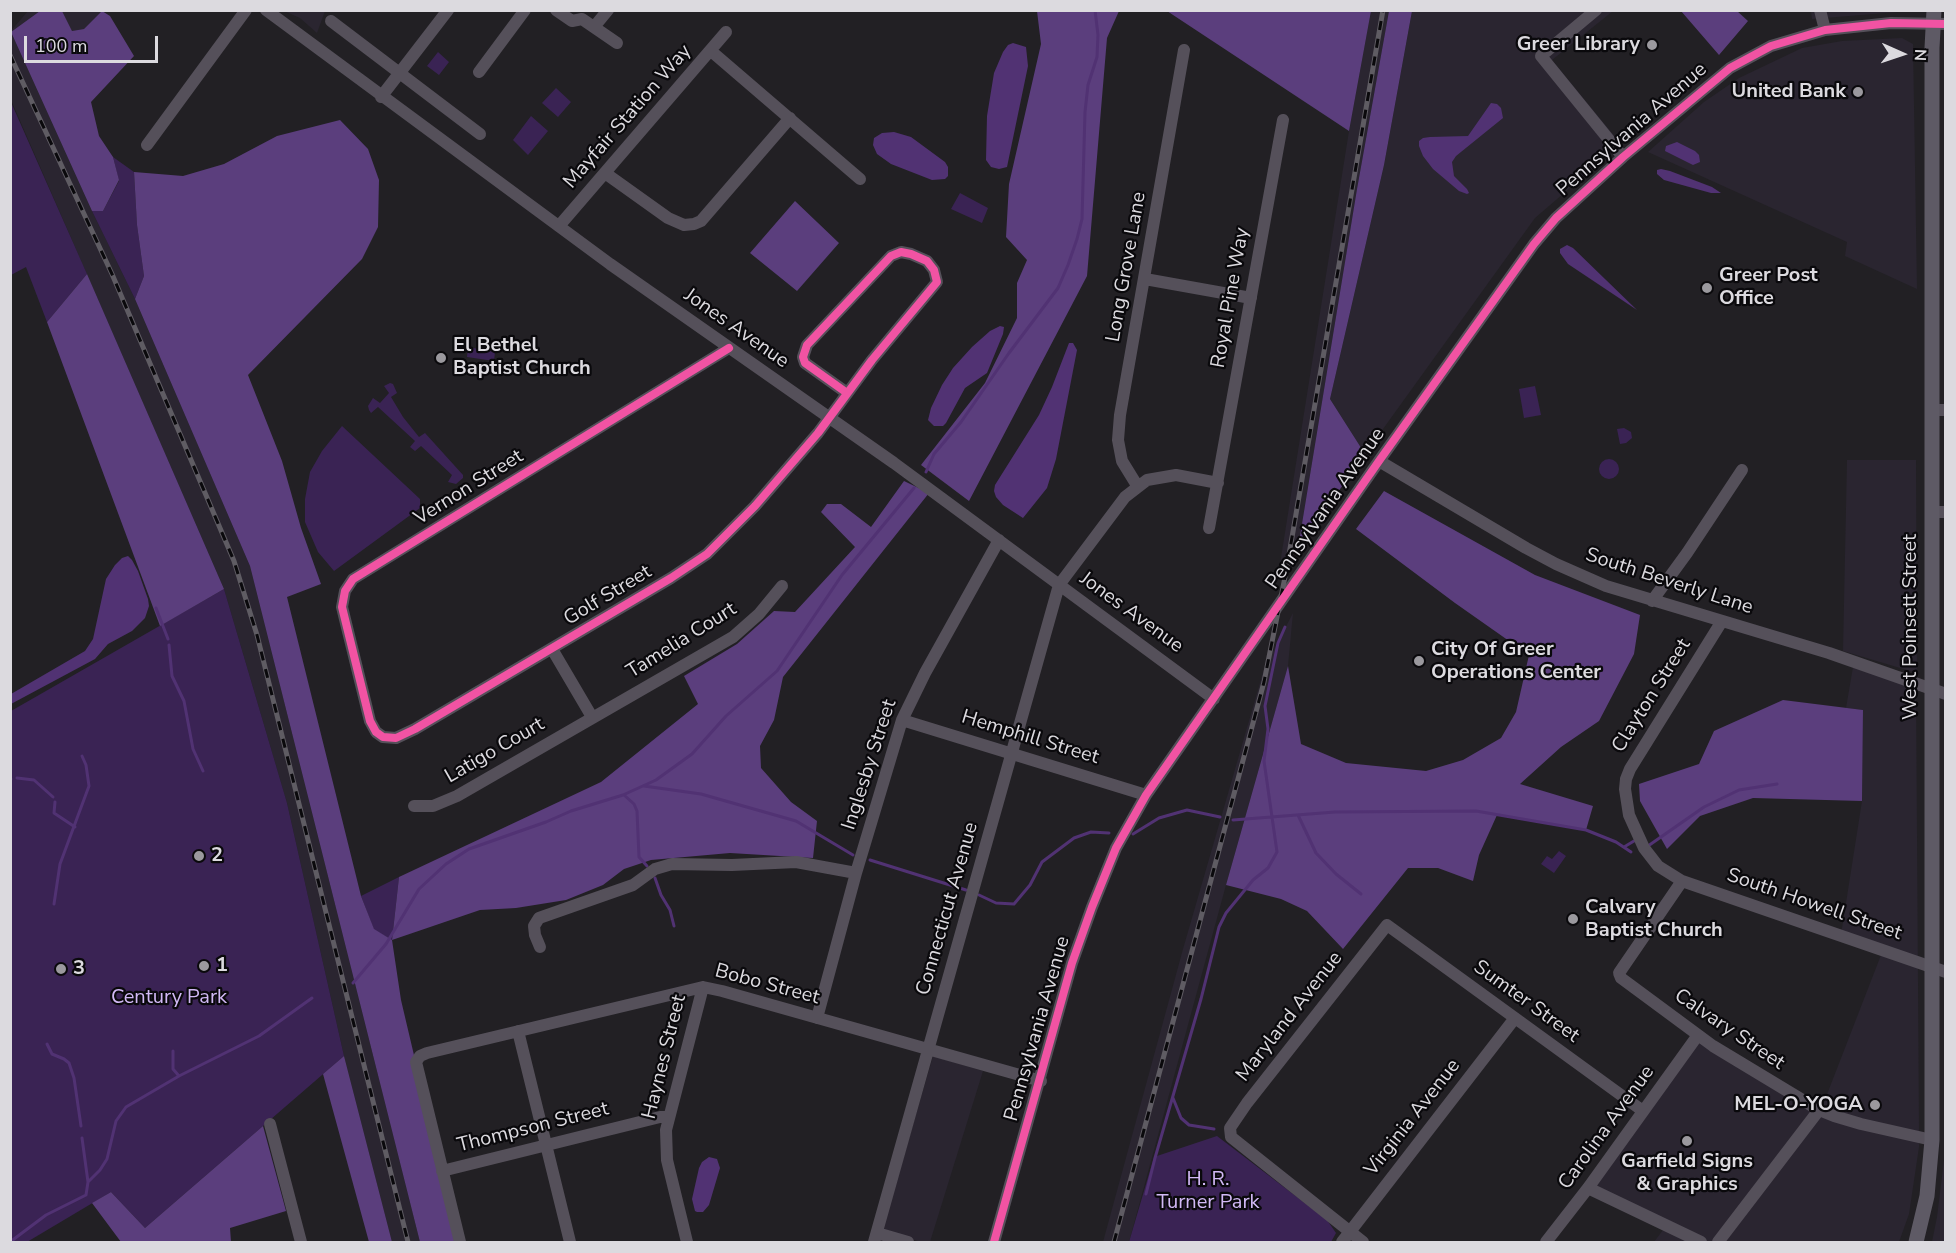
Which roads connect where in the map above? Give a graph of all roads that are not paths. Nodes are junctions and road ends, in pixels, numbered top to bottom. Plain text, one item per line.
1 (246, 10) edge
2 (266, 10) edge
3 (448, 10) edge
4 (525, 10) edge
5 (556, 10) edge
6 (608, 10) edge
7 (1820, 10) edge
8 (1593, 12) edge
9 (582, 15) edge
10 (1937, 20) edge
11 (331, 21) dead end
12 (594, 27) junction
13 (1825, 30) junction
14 (726, 32) dead end
15 (617, 43) dead end
16 (1185, 50) dead end
17 (711, 51) junction
18 (479, 72) dead end
19 (400, 74) junction
20 (381, 97) junction
21 (790, 118) junction
22 (1283, 120) dead end
23 (480, 134) dead end
24 (147, 145) dead end
25 (1623, 157) junction
26 (605, 173) junction
27 (861, 179) dead end
28 (559, 226) junction
29 (1145, 279) junction
30 (1251, 298) junction
31 (729, 348) junction
32 (847, 393) junction
33 (1939, 410) edge
34 (829, 418) junction
35 (1379, 461) junction
36 (1742, 470) dead end
37 (1218, 483) junction
38 (1138, 487) junction
39 (1939, 512) edge
40 (1209, 528) dead end
41 (999, 540) junction
42 (1059, 585) junction
43 (782, 586) dead end
44 (1652, 601) junction
45 (1722, 621) junction
46 (552, 649) junction
47 (1939, 691) edge
48 (1214, 699) junction
49 (592, 717) junction
50 (902, 720) junction
51 (370, 721) joint
52 (1012, 753) junction
53 (1146, 795) junction
54 (414, 806) dead end
55 (856, 873) junction
56 (1682, 880) junction
57 (1387, 925) joint
58 (540, 947) dead end
59 (1939, 969) edge
60 (703, 987) junction
61 (817, 1018) junction
62 (1515, 1018) junction
63 (518, 1031) junction
64 (1698, 1035) junction
65 (929, 1050) junction
66 (1041, 1081) junction
67 (1819, 1110) junction
68 (1643, 1111) junction
69 (668, 1117) junction
70 (270, 1124) dead end
71 (1932, 1140) junction
72 (546, 1144) junction
73 (442, 1170) junction
74 (1588, 1188) junction
75 (1346, 1237) edge
76 (875, 1238) edge
77 (301, 1242) edge
78 (460, 1242) edge
79 (570, 1242) edge
80 (687, 1242) edge
81 (908, 1242) edge
82 (994, 1242) edge
83 (1363, 1242) edge
84 (1546, 1242) edge
85 (1701, 1242) edge
86 (1718, 1242) edge
87 (1916, 1242) edge

1 - 24 street
2 - 20 street, Jones Avenue
3 - 19 street
4 - 18 street
5 - 9 street
6 - 12 street
7 - 13 street
8 - 25 street
9 - 12 street
10 - 13 street, Pennsylvania Avenue
10 - 33 main road, West Poinsett Street
11 - 19 street
12 - 15 street
13 - 25 street, Pennsylvania Avenue
14 - 17 street, Mayfair Station Way
16 - 29 street, Long Grove Lane
17 - 21 street
17 - 26 street, Mayfair Station Way
19 - 20 street
19 - 23 street
20 - 28 street, Jones Avenue
21 - 26 street
21 - 27 street
22 - 30 street, Royal Pine Way
25 - 35 street, Pennsylvania Avenue
26 - 28 street, Mayfair Station Way
28 - 31 street, Jones Avenue
29 - 30 street
29 - 38 street, Long Grove Lane
30 - 37 street, Royal Pine Way
31 - 34 street, Jones Avenue
31 - 51 street, Vernon Street
32 - 32 street, Golf Street
32 - 34 street, Golf Street
33 - 39 main road, West Poinsett Street
34 - 41 street, Jones Avenue
34 - 46 street, Golf Street
35 - 44 street, South Beverly Lane
35 - 48 street, Pennsylvania Avenue
36 - 44 street
37 - 38 street
37 - 40 street, Royal Pine Way
38 - 42 street
39 - 47 main road, West Poinsett Street
41 - 42 street, Jones Avenue
41 - 50 street, Inglesby Street
42 - 48 street, Jones Avenue
42 - 52 street, Connecticut Avenue
43 - 49 street, Tamelia Court
44 - 45 street, South Beverly Lane
45 - 47 street, South Beverly Lane
45 - 56 street, Clayton Street
46 - 49 street
46 - 51 street, Golf Street
47 - 59 main road, West Poinsett Street
48 - 53 street, Pennsylvania Avenue
49 - 54 street, Latigo Court
50 - 52 street, Hemphill Street
50 - 55 street, Inglesby Street
52 - 53 street, Hemphill Street
52 - 65 street, Connecticut Avenue
53 - 66 street, Pennsylvania Avenue
55 - 58 street
55 - 61 street, Inglesby Street
56 - 59 street, South Howell Street
56 - 64 street, Calvary Street
57 - 62 street, Sumter Street
57 - 75 street, Maryland Avenue
59 - 71 main road, West Poinsett Street
60 - 61 street, Bobo Street
60 - 63 street, Bobo Street
60 - 69 street, Haynes Street
61 - 65 street, Bobo Street
62 - 68 street, Sumter Street
62 - 75 street, Virginia Avenue
63 - 72 street
63 - 73 street, Bobo Street
64 - 67 street, Calvary Street
64 - 68 street, Carolina Avenue
65 - 66 street, Bobo Street
65 - 76 street, Connecticut Avenue
66 - 82 street, Pennsylvania Avenue
67 - 71 street, Calvary Street
67 - 86 street
68 - 74 street, Carolina Avenue
69 - 72 street, Thompson Street
69 - 80 street, Haynes Street
70 - 77 street
71 - 87 main road, West Poinsett Street
72 - 73 street, Thompson Street
72 - 79 street
73 - 78 street
74 - 84 street, Carolina Avenue
74 - 85 street
75 - 83 street
76 - 81 street

